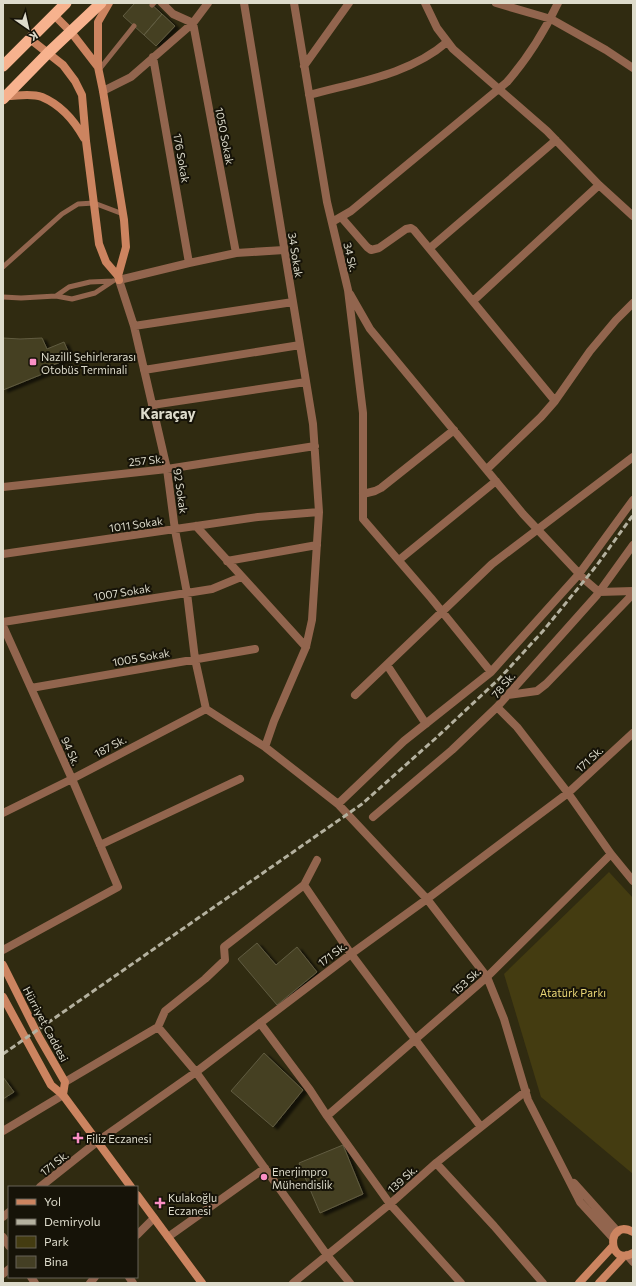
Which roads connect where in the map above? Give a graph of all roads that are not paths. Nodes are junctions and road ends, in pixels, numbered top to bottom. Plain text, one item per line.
1 (66, 3) edge
2 (101, 3) edge
3 (109, 3) edge
4 (162, 3) edge
5 (208, 3) edge
6 (244, 3) edge
7 (294, 3) edge
8 (349, 3) edge
9 (425, 3) edge
10 (496, 3) edge
11 (558, 3) edge
12 (55, 16) junction
13 (550, 19) junction
14 (193, 23) junction
15 (134, 26) dead end
16 (72, 32) junction
17 (30, 39) junction
18 (447, 42) junction
19 (48, 53) junction
20 (153, 57) junction
21 (5, 60) edge
22 (304, 66) junction
23 (632, 66) edge
24 (98, 69) junction
25 (499, 90) junction
26 (103, 91) junction
27 (309, 95) junction
28 (5, 98) edge
29 (556, 140) junction
30 (86, 141) junction
31 (599, 185) junction
32 (94, 202) junction
33 (123, 214) junction
34 (633, 216) edge
35 (341, 218) junction
36 (332, 222) junction
37 (430, 248) junction
38 (284, 250) junction
39 (236, 253) junction
40 (189, 263) junction
41 (3, 267) edge
42 (117, 279) junction
43 (348, 290) junction
44 (56, 296) junction
45 (3, 297) edge
46 (473, 301) junction
47 (293, 302) junction
48 (633, 304) edge
49 (134, 326) junction
50 (300, 345) junction
51 (144, 370) junction
52 (306, 382) junction
53 (555, 401) junction
54 (152, 405) junction
55 (454, 430) junction
56 (315, 446) junction
57 (633, 457) edge
58 (167, 469) junction
59 (487, 469) junction
60 (496, 481) junction
61 (3, 487) edge
62 (363, 494) junction
63 (633, 500) edge
64 (319, 512) junction
65 (196, 526) junction
66 (175, 530) junction
67 (538, 530) junction
68 (317, 545) junction
69 (633, 545) edge
70 (3, 554) edge
71 (399, 560) junction
72 (227, 561) junction
73 (579, 574) junction
74 (241, 577) junction
75 (633, 591) edge
76 (599, 592) junction
77 (187, 593) junction
78 (633, 594) edge
79 (442, 612) junction
80 (3, 622) edge
81 (3, 626) edge
82 (306, 647) junction
83 (255, 649) dead end
84 (195, 659) junction
85 (387, 665) junction
86 (491, 672) junction
87 (30, 688) junction
88 (355, 695) dead end
89 (508, 695) junction
90 (497, 707) junction
91 (206, 709) junction
92 (426, 724) junction
93 (633, 733) edge
94 (265, 747) junction
95 (72, 779) junction
96 (240, 779) dead end
97 (568, 793) junction
98 (338, 804) junction
99 (3, 813) edge
100 (373, 817) dead end
101 (100, 846) junction
102 (611, 854) junction
103 (317, 860) dead end
104 (633, 867) edge
105 (626, 872) junction
106 (633, 881) edge
107 (304, 885) junction
108 (427, 899) junction
109 (3, 950) edge
110 (351, 954) junction
111 (3, 965) edge
112 (487, 977) junction
113 (3, 997) edge
114 (260, 1023) junction
115 (158, 1027) junction
116 (416, 1040) junction
117 (196, 1072) junction
118 (65, 1082) junction
119 (526, 1092) junction
120 (63, 1095) junction
121 (327, 1116) junction
122 (481, 1127) junction
123 (3, 1131) edge
124 (98, 1142) junction
125 (436, 1162) junction
126 (265, 1168) junction
127 (41, 1186) edge
128 (130, 1186) edge
129 (138, 1196) edge
130 (390, 1204) junction
131 (154, 1218) junction
132 (631, 1229) edge
133 (138, 1234) edge
134 (168, 1237) junction
135 (614, 1239) junction
136 (327, 1255) junction
137 (628, 1255) edge
138 (633, 1262) edge
139 (202, 1283) edge
140 (293, 1283) edge
141 (350, 1283) edge
142 (461, 1283) edge
143 (543, 1283) edge
144 (579, 1283) edge
145 (599, 1283) edge

1 - 12 highway
2 - 16 highway
3 - 24 main road
4 - 14 street
5 - 14 street
6 - 38 street, 34 Sokak
7 - 22 street, 34 Sk.
8 - 22 street
9 - 18 street
10 - 13 street
11 - 13 street
12 - 16 main road
12 - 17 highway
13 - 23 street
13 - 25 street
14 - 20 street
14 - 39 street, 1050 Sokak
15 - 24 lane
16 - 19 highway
16 - 24 main road
17 - 19 main road
17 - 21 highway
18 - 25 street
18 - 27 street
19 - 28 highway
19 - 30 main road
20 - 26 street
20 - 40 street, 176 Sokak
22 - 27 street, 34 Sk.
24 - 26 main road
25 - 29 street
25 - 35 street
26 - 33 main road
27 - 36 street, 34 Sk.
28 - 30 main road
29 - 31 street
29 - 37 street
30 - 32 main road
31 - 34 street
31 - 46 street
32 - 33 lane
32 - 41 lane
32 - 42 main road
33 - 42 main road
35 - 36 street
35 - 37 street
36 - 43 street, 34 Sk.
37 - 46 street
38 - 39 street
38 - 47 street, 34 Sokak
39 - 40 street
40 - 42 street
42 - 44 lane
42 - 44 lane
42 - 49 street, 92 Sokak
43 - 55 street
43 - 62 street, 34 Sk.
44 - 45 lane
46 - 53 street
47 - 49 street
47 - 50 street, 34 Sokak
48 - 53 street
49 - 51 street, 92 Sokak
50 - 51 street
50 - 52 street, 34 Sokak
51 - 54 street, 92 Sokak
52 - 54 street
52 - 56 street, 34 Sokak
53 - 59 street
54 - 58 street, 92 Sokak
55 - 59 street
55 - 62 street
56 - 58 street, 257 Sk.
56 - 64 street, 34 Sokak
57 - 67 street
58 - 61 street, 257 Sk.
58 - 66 street, 92 Sokak
59 - 60 street
60 - 67 street
60 - 71 street
62 - 71 street, 34 Sk.
63 - 73 street
64 - 65 street, 1011 Sokak
64 - 68 street, 34 Sokak
65 - 66 street, 1011 Sokak
65 - 72 street
66 - 70 street, 1011 Sokak
66 - 77 street, 92 Sokak
67 - 73 street
67 - 79 street
68 - 72 street
68 - 82 street, 34 Sokak
69 - 76 street, 78 Sk.
71 - 79 street
72 - 74 street
73 - 76 street
73 - 86 street
74 - 77 street, 1007 Sokak
74 - 82 street
75 - 76 street
76 - 89 street, 78 Sk.
77 - 80 street, 1007 Sokak
77 - 84 street, 92 Sokak
78 - 89 street
79 - 85 street
79 - 86 street
81 - 87 street, 94 Sk.
82 - 94 street, 34 Sokak
83 - 84 street, 1005 Sokak
84 - 87 street, 1005 Sokak
84 - 91 street, 92 Sokak
85 - 88 street
85 - 92 street
86 - 92 street
87 - 95 street, 94 Sk.
89 - 90 street, 78 Sk.
90 - 97 street, 78 Sk.
90 - 100 street
91 - 94 street
91 - 95 street, 187 Sk.
92 - 98 street
93 - 97 street, 171 Sk.
94 - 98 street
95 - 99 street, 187 Sk.
95 - 101 street, 94 Sk.
96 - 101 street
97 - 102 street, 78 Sk.
97 - 108 street, 171 Sk.
98 - 108 street
101 - 109 street, 94 Sk.
102 - 105 street, 78 Sk.
102 - 112 street, 153 Sk.
103 - 107 street
104 - 105 street
105 - 106 street, 78 Sk.
107 - 110 street
107 - 115 street
108 - 110 street, 171 Sk.
108 - 112 street
110 - 114 street, 171 Sk.
110 - 116 street
111 - 118 main road, Hürriyet Caddesi
112 - 116 street, 153 Sk.
112 - 119 street
113 - 120 main road
114 - 117 street, 171 Sk.
114 - 121 street
115 - 117 street
115 - 118 street
116 - 121 street, 153 Sk.
116 - 122 street
117 - 124 street, 171 Sk.
117 - 126 street
118 - 120 main road
119 - 122 street, 139 Sk.
119 - 135 street
120 - 123 street
120 - 124 main road
121 - 130 street
122 - 125 street, 139 Sk.
124 - 127 street, 171 Sk.
124 - 128 main road
125 - 130 street, 139 Sk.
125 - 143 street
126 - 134 street
126 - 136 street
129 - 131 main road
130 - 136 street, 139 Sk.
130 - 142 street
131 - 133 street
131 - 134 main road
132 - 135 main road
134 - 139 main road
135 - 137 main road
135 - 144 main road
136 - 140 street, 139 Sk.
136 - 141 street
137 - 138 street
137 - 145 main road

